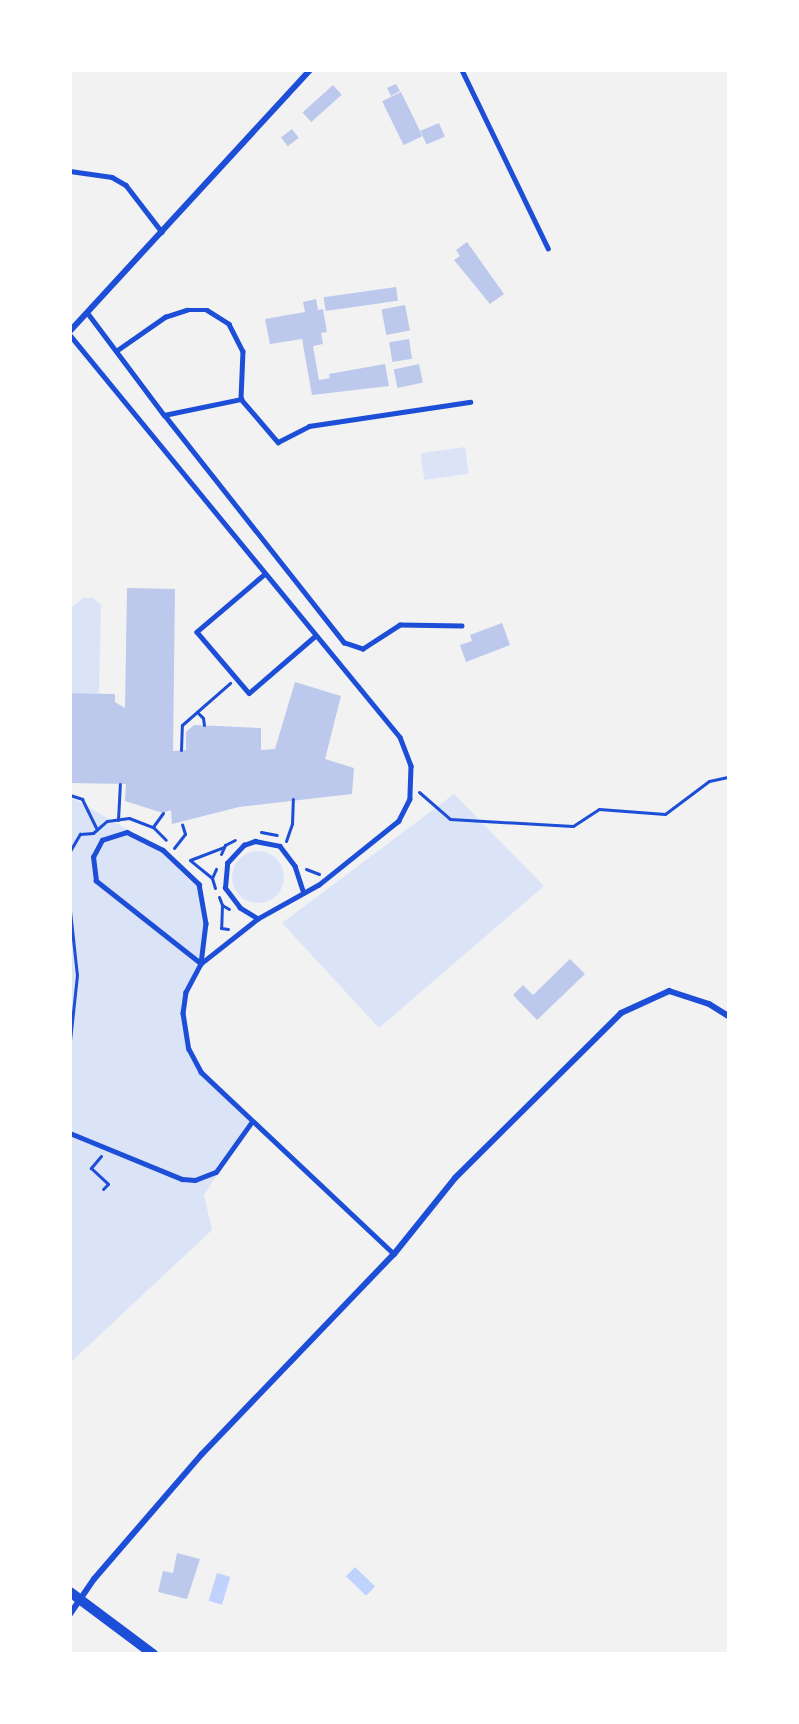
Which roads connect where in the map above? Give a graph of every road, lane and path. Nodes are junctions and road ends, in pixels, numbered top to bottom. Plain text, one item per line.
1 (310, 70) edge
2 (462, 70) edge
3 (70, 171) edge
4 (162, 231) junction
5 (548, 248) dead end
6 (87, 312) junction
7 (70, 333) edge
8 (116, 351) junction
9 (242, 399) junction
10 (470, 402) dead end
11 (164, 415) junction
12 (264, 575) junction
13 (462, 626) dead end
14 (315, 636) junction
15 (236, 678) junction
16 (197, 712) junction
17 (204, 725) dead end
18 (181, 750) dead end
19 (729, 777) edge
20 (120, 784) dead end
21 (411, 785) junction
22 (70, 795) edge
23 (293, 799) dead end
24 (163, 813) dead end
25 (118, 820) dead end
26 (182, 824) dead end
27 (252, 834) dead end
28 (245, 835) dead end
29 (102, 840) junction
30 (173, 847) junction
31 (224, 847) junction
32 (190, 860) junction
33 (302, 863) dead end
34 (324, 872) dead end
35 (212, 878) junction
36 (303, 890) junction
37 (222, 905) junction
38 (70, 911) edge
39 (234, 913) dead end
40 (258, 920) junction
41 (233, 926) dead end
42 (201, 964) junction
43 (729, 1016) edge
44 (70, 1040) edge
45 (252, 1123) junction
46 (70, 1133) edge
47 (106, 1149) junction
48 (103, 1189) dead end
49 (394, 1254) junction
50 (70, 1592) edge
51 (81, 1599) junction
52 (70, 1614) edge
53 (153, 1653) edge

1 - 4 street
2 - 5 lane
3 - 4 lane
4 - 6 street
6 - 7 street
6 - 8 lane
7 - 12 lane
8 - 9 lane
8 - 11 lane
9 - 10 lane
9 - 11 lane
11 - 13 lane
12 - 14 lane
12 - 15 lane
14 - 15 lane
14 - 21 lane
15 - 16 path
16 - 17 path
16 - 18 path
19 - 21 path
20 - 25 path
21 - 36 lane
22 - 29 path
23 - 27 path
24 - 30 path
26 - 30 path
28 - 31 path
29 - 42 lane
29 - 42 lane
30 - 32 path
31 - 32 path
31 - 35 path
32 - 35 path
33 - 34 path
35 - 37 path
36 - 40 lane
36 - 40 lane
37 - 39 path
37 - 41 path
38 - 44 path
40 - 42 lane
42 - 45 lane
43 - 49 street
45 - 47 lane
45 - 49 lane
46 - 47 lane
47 - 48 path
49 - 51 street
50 - 51 street
51 - 52 street
51 - 53 street

